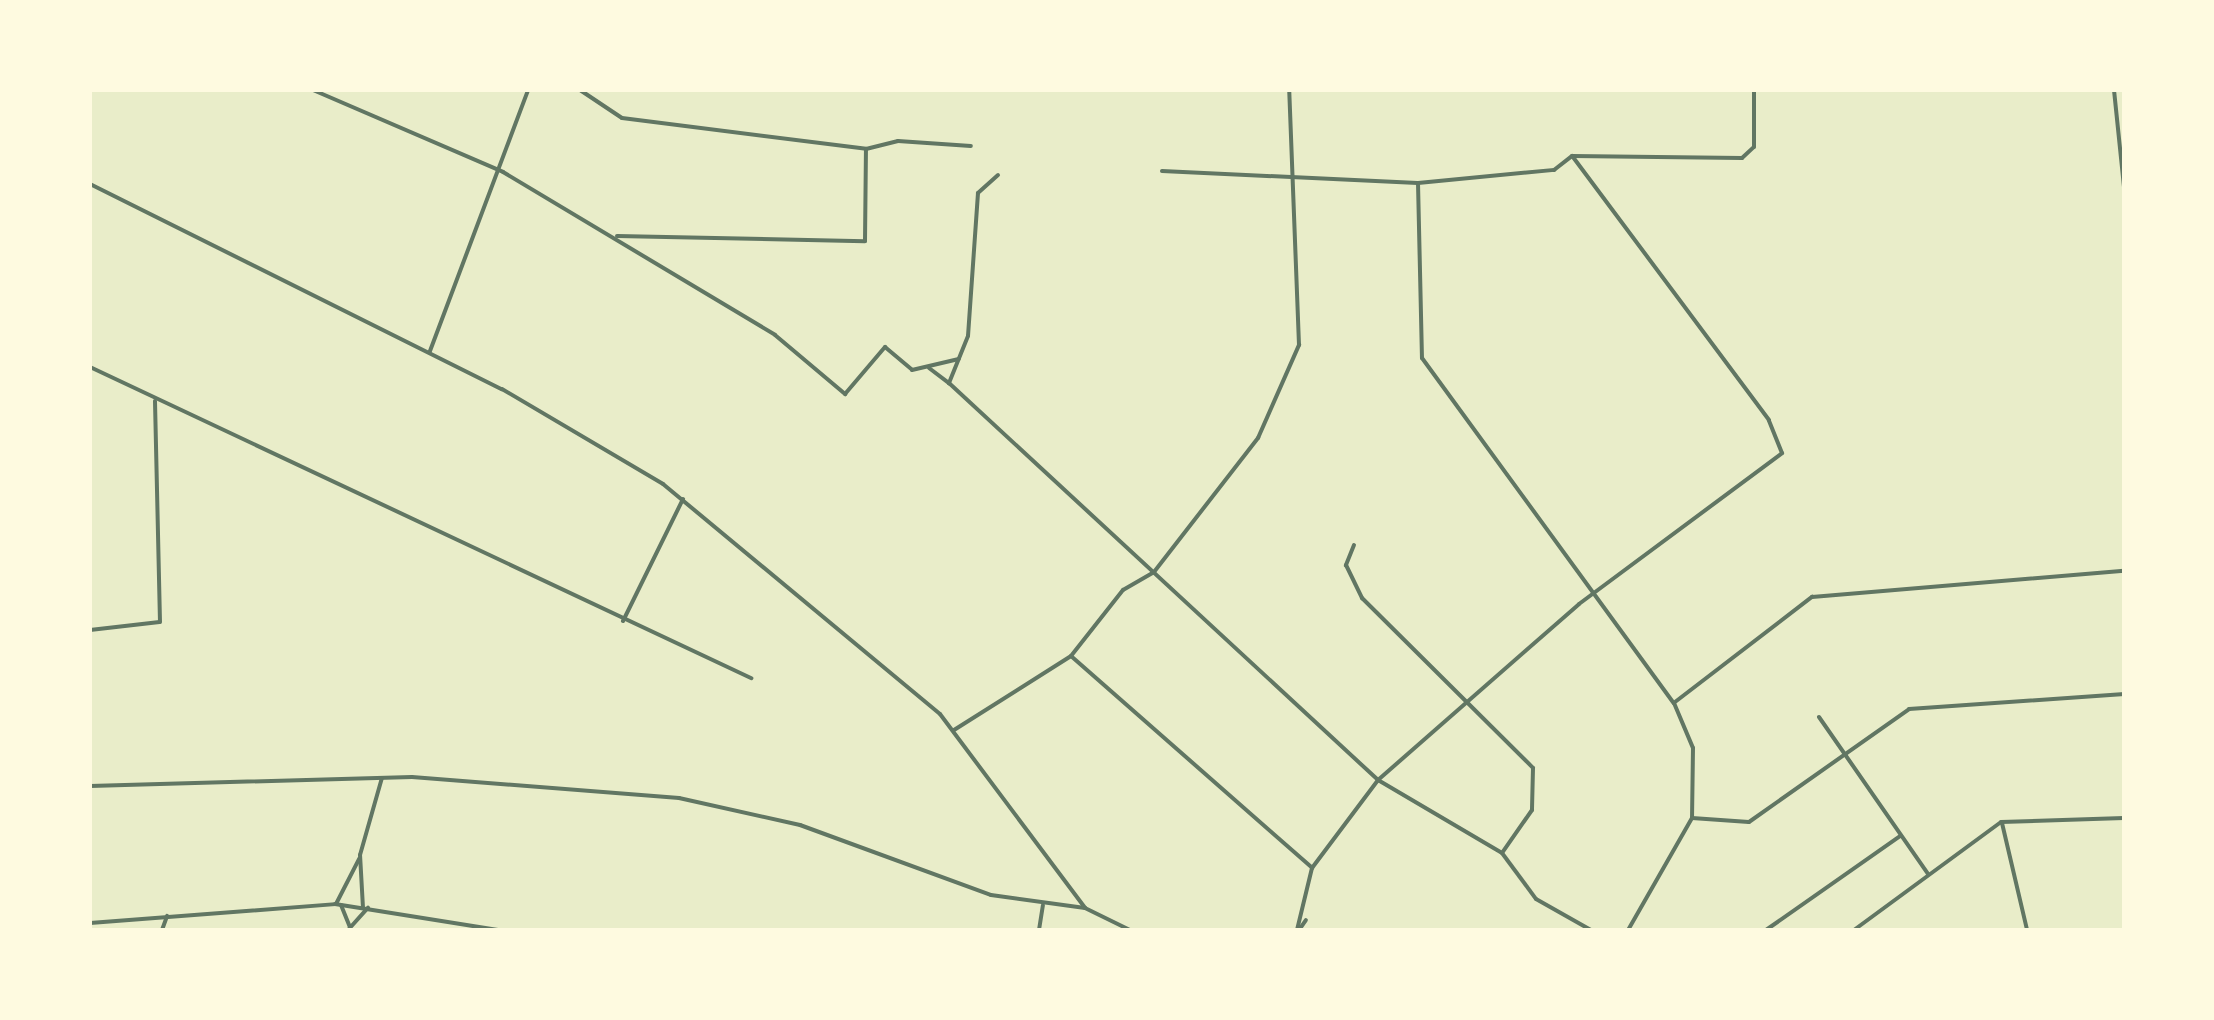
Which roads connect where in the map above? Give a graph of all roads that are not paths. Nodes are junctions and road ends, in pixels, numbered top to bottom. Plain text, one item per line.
1 (314, 90) edge
2 (528, 90) edge
3 (580, 90) edge
4 (1289, 90) edge
5 (1754, 90) edge
6 (2114, 90) edge
7 (971, 146) dead end
8 (866, 149) junction
9 (1572, 156) junction
10 (1162, 171) dead end
11 (502, 172) junction
12 (1287, 172) junction
13 (998, 175) dead end
14 (1418, 183) junction
15 (90, 184) edge
16 (2121, 187) edge
17 (612, 236) junction
18 (430, 352) junction
19 (959, 359) junction
20 (90, 367) edge
21 (929, 368) junction
22 (950, 383) junction
23 (155, 401) junction
24 (682, 499) junction
25 (1354, 546) dead end
26 (2124, 571) edge
27 (1154, 572) junction
28 (1590, 599) junction
29 (623, 621) junction
30 (90, 630) edge
31 (1071, 656) junction
32 (752, 678) dead end
33 (2124, 694) edge
34 (1466, 696) junction
35 (1674, 703) junction
36 (1819, 717) dead end
37 (954, 730) junction
38 (1844, 757) junction
39 (382, 778) junction
40 (1378, 780) junction
41 (90, 786) edge
42 (1692, 818) junction
43 (2124, 818) edge
44 (2002, 822) junction
45 (1900, 836) junction
46 (1502, 853) junction
47 (360, 854) junction
48 (1312, 868) junction
49 (1928, 874) junction
50 (1043, 904) junction
51 (338, 905) junction
52 (365, 908) junction
53 (1085, 908) junction
54 (166, 916) junction
55 (1306, 920) dead end
56 (90, 923) edge
57 (462, 927) edge
58 (349, 929) edge
59 (162, 930) edge
60 (498, 930) edge
61 (1038, 930) edge
62 (1130, 930) edge
63 (1298, 930) edge
64 (1591, 930) edge
65 (1628, 930) edge
66 (1766, 930) edge
67 (1854, 930) edge
68 (2027, 930) edge

1 - 11 street
2 - 11 street
3 - 8 street
4 - 12 street
5 - 9 street
6 - 16 street
7 - 8 street
8 - 17 street
9 - 14 street
9 - 28 street
10 - 12 street
11 - 17 street
11 - 18 street
12 - 14 street
12 - 27 street
13 - 19 street
14 - 28 street
15 - 18 street
17 - 21 street
18 - 24 street
19 - 21 street
19 - 22 street
20 - 23 street
21 - 22 street
22 - 27 street
23 - 29 street
23 - 30 street
24 - 29 street
24 - 37 street
25 - 34 street
26 - 35 street
27 - 31 street
27 - 40 street
28 - 34 street
28 - 35 street
29 - 32 street
31 - 37 street
31 - 48 street
33 - 38 street
34 - 40 street
34 - 46 street
35 - 42 street
36 - 38 street
37 - 53 street
38 - 42 street
38 - 45 street
39 - 41 street
39 - 47 street
39 - 50 street
40 - 46 street
40 - 48 street
42 - 65 street
43 - 44 street
44 - 49 street
44 - 68 street
45 - 49 street
45 - 66 street
46 - 64 street
47 - 51 street
47 - 52 street
48 - 63 street
49 - 67 street
50 - 53 street
50 - 61 street
51 - 52 street
51 - 54 street
51 - 58 street
52 - 57 street
52 - 58 street
53 - 62 street
54 - 56 street
54 - 59 street
55 - 63 street
57 - 60 street

